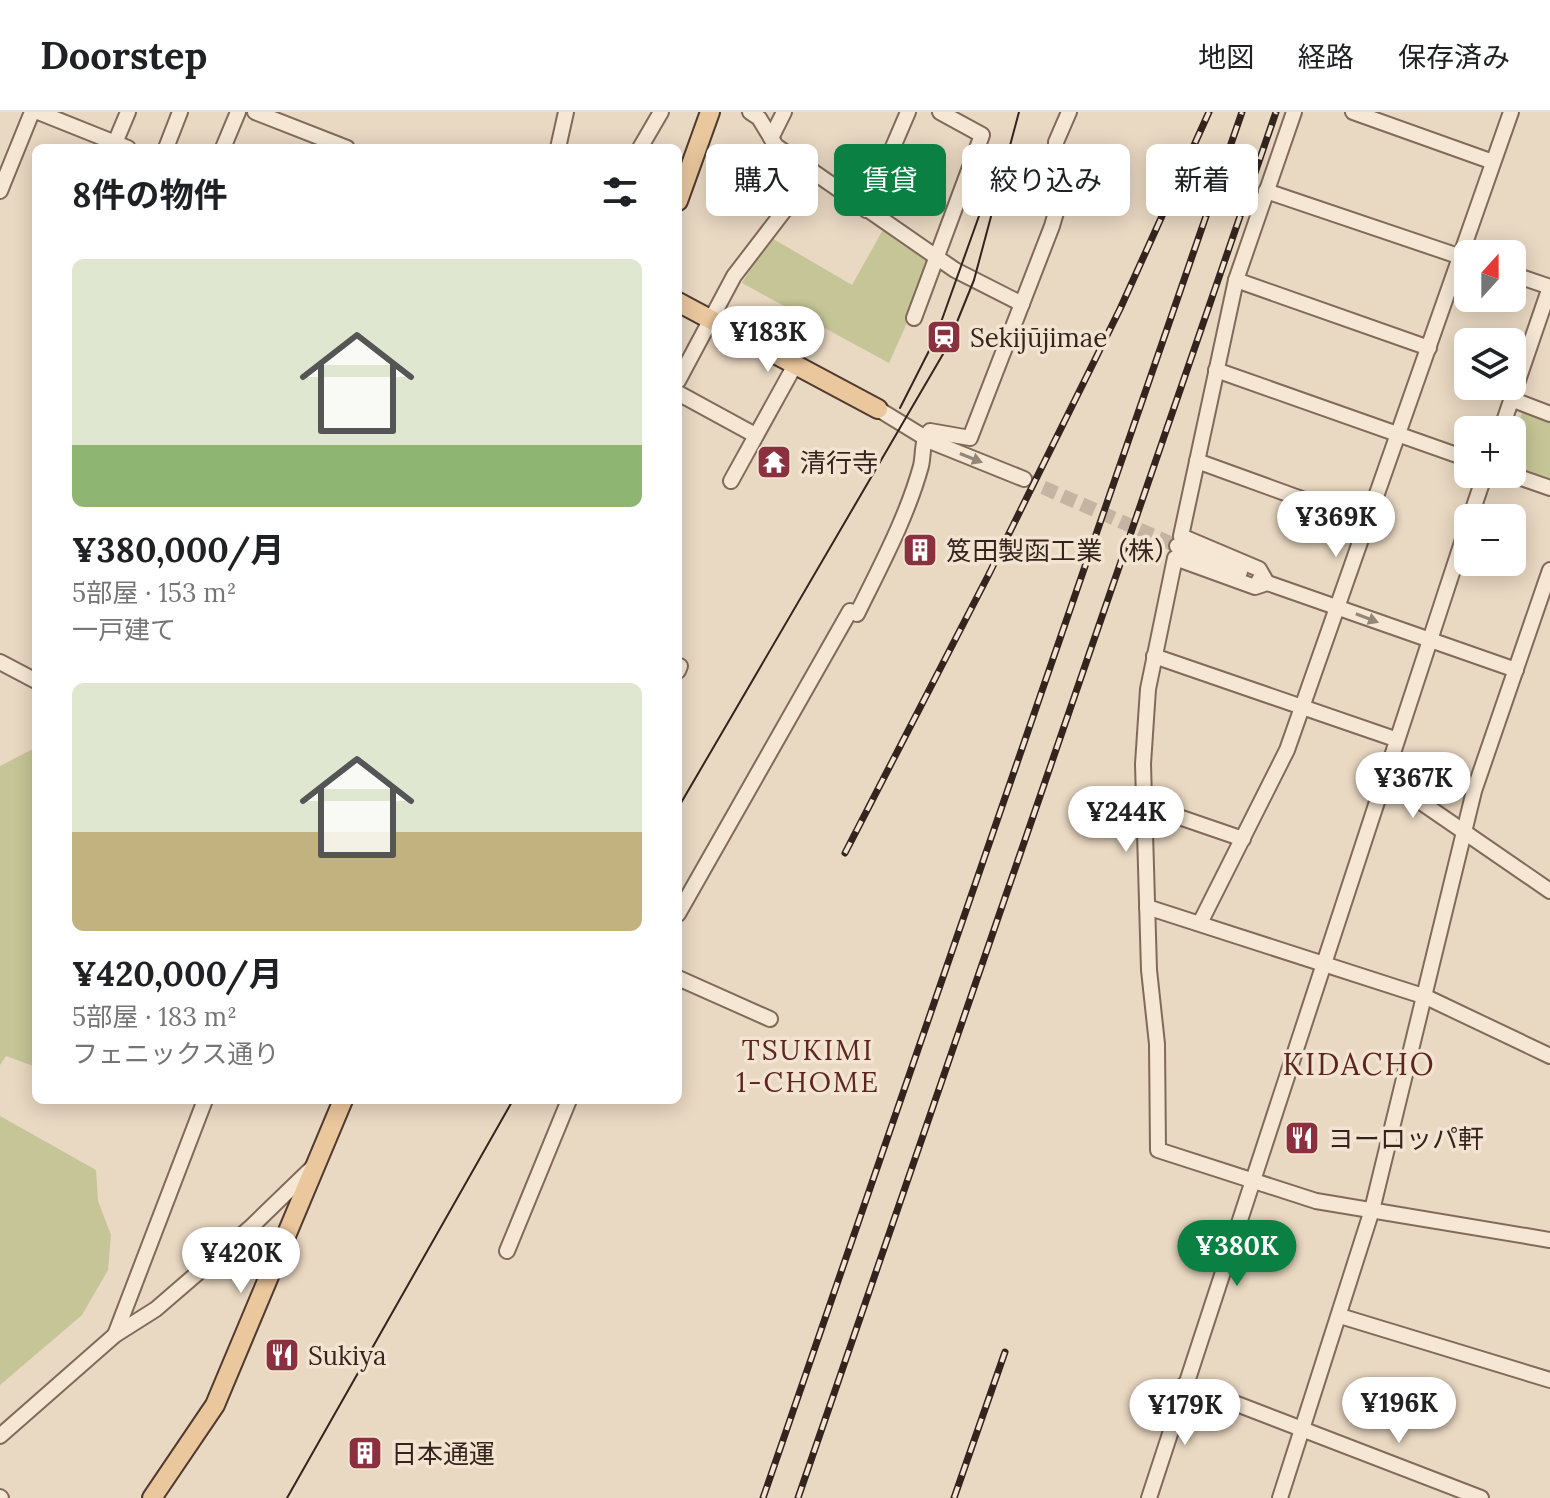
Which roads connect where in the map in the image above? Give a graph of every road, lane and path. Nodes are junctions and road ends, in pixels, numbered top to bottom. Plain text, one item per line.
1 (35, 112) edge
2 (128, 112) edge
3 (180, 112) edge
4 (238, 112) edge
5 (255, 112) edge
6 (566, 112) edge
7 (661, 112) edge
8 (710, 112) edge
9 (750, 112) edge
10 (784, 112) edge
11 (908, 112) edge
12 (940, 112) edge
13 (1069, 112) edge
14 (1294, 112) edge
15 (1353, 112) edge
16 (1511, 112) edge
17 (771, 138) junction
18 (116, 144) edge
19 (121, 144) edge
20 (168, 144) edge
21 (225, 144) edge
22 (337, 144) edge
23 (559, 144) edge
24 (642, 144) edge
25 (775, 144) edge
26 (894, 144) edge
27 (1493, 162) junction
28 (682, 190) edge
29 (0, 191) edge
30 (1266, 191) junction
31 (780, 216) edge
32 (875, 216) edge
33 (1469, 240) edge
34 (937, 255) junction
35 (1454, 255) edge
36 (1526, 279) edge
37 (1236, 280) junction
38 (1454, 284) edge
39 (1550, 287) edge
40 (682, 304) edge
41 (1022, 304) junction
42 (709, 318) junction
43 (914, 318) dead end
44 (1429, 348) junction
45 (1526, 356) edge
46 (682, 359) edge
47 (795, 365) junction
48 (1216, 370) junction
49 (682, 395) edge
50 (1514, 400) edge
51 (878, 409) joint
52 (1550, 414) edge
53 (1399, 434) junction
54 (755, 435) junction
55 (925, 437) junction
56 (1454, 454) edge
57 (1197, 461) junction
58 (1024, 479) tunnel mouth
59 (1526, 480) edge
60 (731, 481) dead end
61 (1550, 488) edge
62 (1368, 523) junction
63 (1177, 546) tunnel mouth
64 (1454, 565) edge
65 (1550, 570) edge
66 (1267, 583) junction
67 (1339, 607) junction
68 (1428, 641) junction
69 (1154, 656) junction
70 (0, 662) edge
71 (1516, 670) junction
72 (32, 679) edge
73 (1303, 707) junction
74 (1395, 739) junction
75 (1383, 776) junction
76 (1144, 805) junction
77 (1465, 834) junction
78 (1243, 839) junction
79 (1550, 891) edge
80 (682, 907) edge
81 (1147, 907) junction
82 (1200, 923) junction
83 (1322, 965) junction
84 (682, 980) edge
85 (1426, 997) junction
86 (770, 1019) dead end
87 (1550, 1056) edge
88 (203, 1104) edge
89 (341, 1104) edge
90 (567, 1104) edge
91 (318, 1162) junction
92 (1252, 1180) junction
93 (1372, 1210) junction
94 (1550, 1240) edge
95 (507, 1251) dead end
96 (1340, 1316) junction
97 (115, 1335) junction
98 (1550, 1380) edge
99 (1185, 1384) junction
100 (1303, 1427) junction
101 (0, 1436) edge
102 (152, 1498) edge
103 (1149, 1498) edge
104 (1280, 1498) edge
105 (1481, 1498) edge

1 - 18 street
1 - 29 street
2 - 19 street
3 - 20 street
4 - 21 street
5 - 22 street
6 - 23 street
7 - 24 street
8 - 28 main road
9 - 17 street
10 - 17 street
11 - 26 street
12 - 34 street
13 - 41 street
14 - 30 street
15 - 27 street
16 - 27 street
17 - 25 street
27 - 33 street
30 - 35 street
30 - 37 street
31 - 42 street
32 - 34 street
34 - 41 street
34 - 43 street
36 - 39 street
37 - 44 street
37 - 48 street
38 - 44 street
39 - 45 street
40 - 42 main road
41 - 55 street
42 - 46 street
42 - 47 main road
44 - 53 street
47 - 51 main road
47 - 54 street
48 - 53 street
48 - 57 street
49 - 54 street
50 - 52 street
51 - 55 street
53 - 56 street
53 - 62 street
54 - 60 street
55 -> 58 street
55 - 80 street
57 - 62 street
57 - 66 street
59 - 61 street
62 - 67 street
63 - 66 street
64 - 68 street
65 - 71 street
66 - 67 street
66 - 69 street
67 -> 68 street
67 - 73 street
68 - 71 street
68 - 74 street
69 - 73 street
69 - 76 street
70 - 72 street
71 - 77 street
73 - 74 street
73 - 78 street
74 - 75 street
75 - 77 street
75 - 83 street
76 - 78 street
76 - 81 street
77 - 79 street
77 - 85 street
78 - 82 street
81 - 82 street
81 - 92 street
82 - 83 street
83 - 85 street
83 - 92 street
84 - 86 street
85 - 87 street
85 - 93 street
88 - 97 street
89 - 91 main road
90 - 95 street
91 - 97 street
91 - 102 main road
92 - 93 street
92 - 99 street
93 - 94 street
93 - 96 street
96 - 98 street
96 - 100 street
97 - 101 street
99 - 100 street
99 - 103 street
100 - 104 street
100 - 105 street

